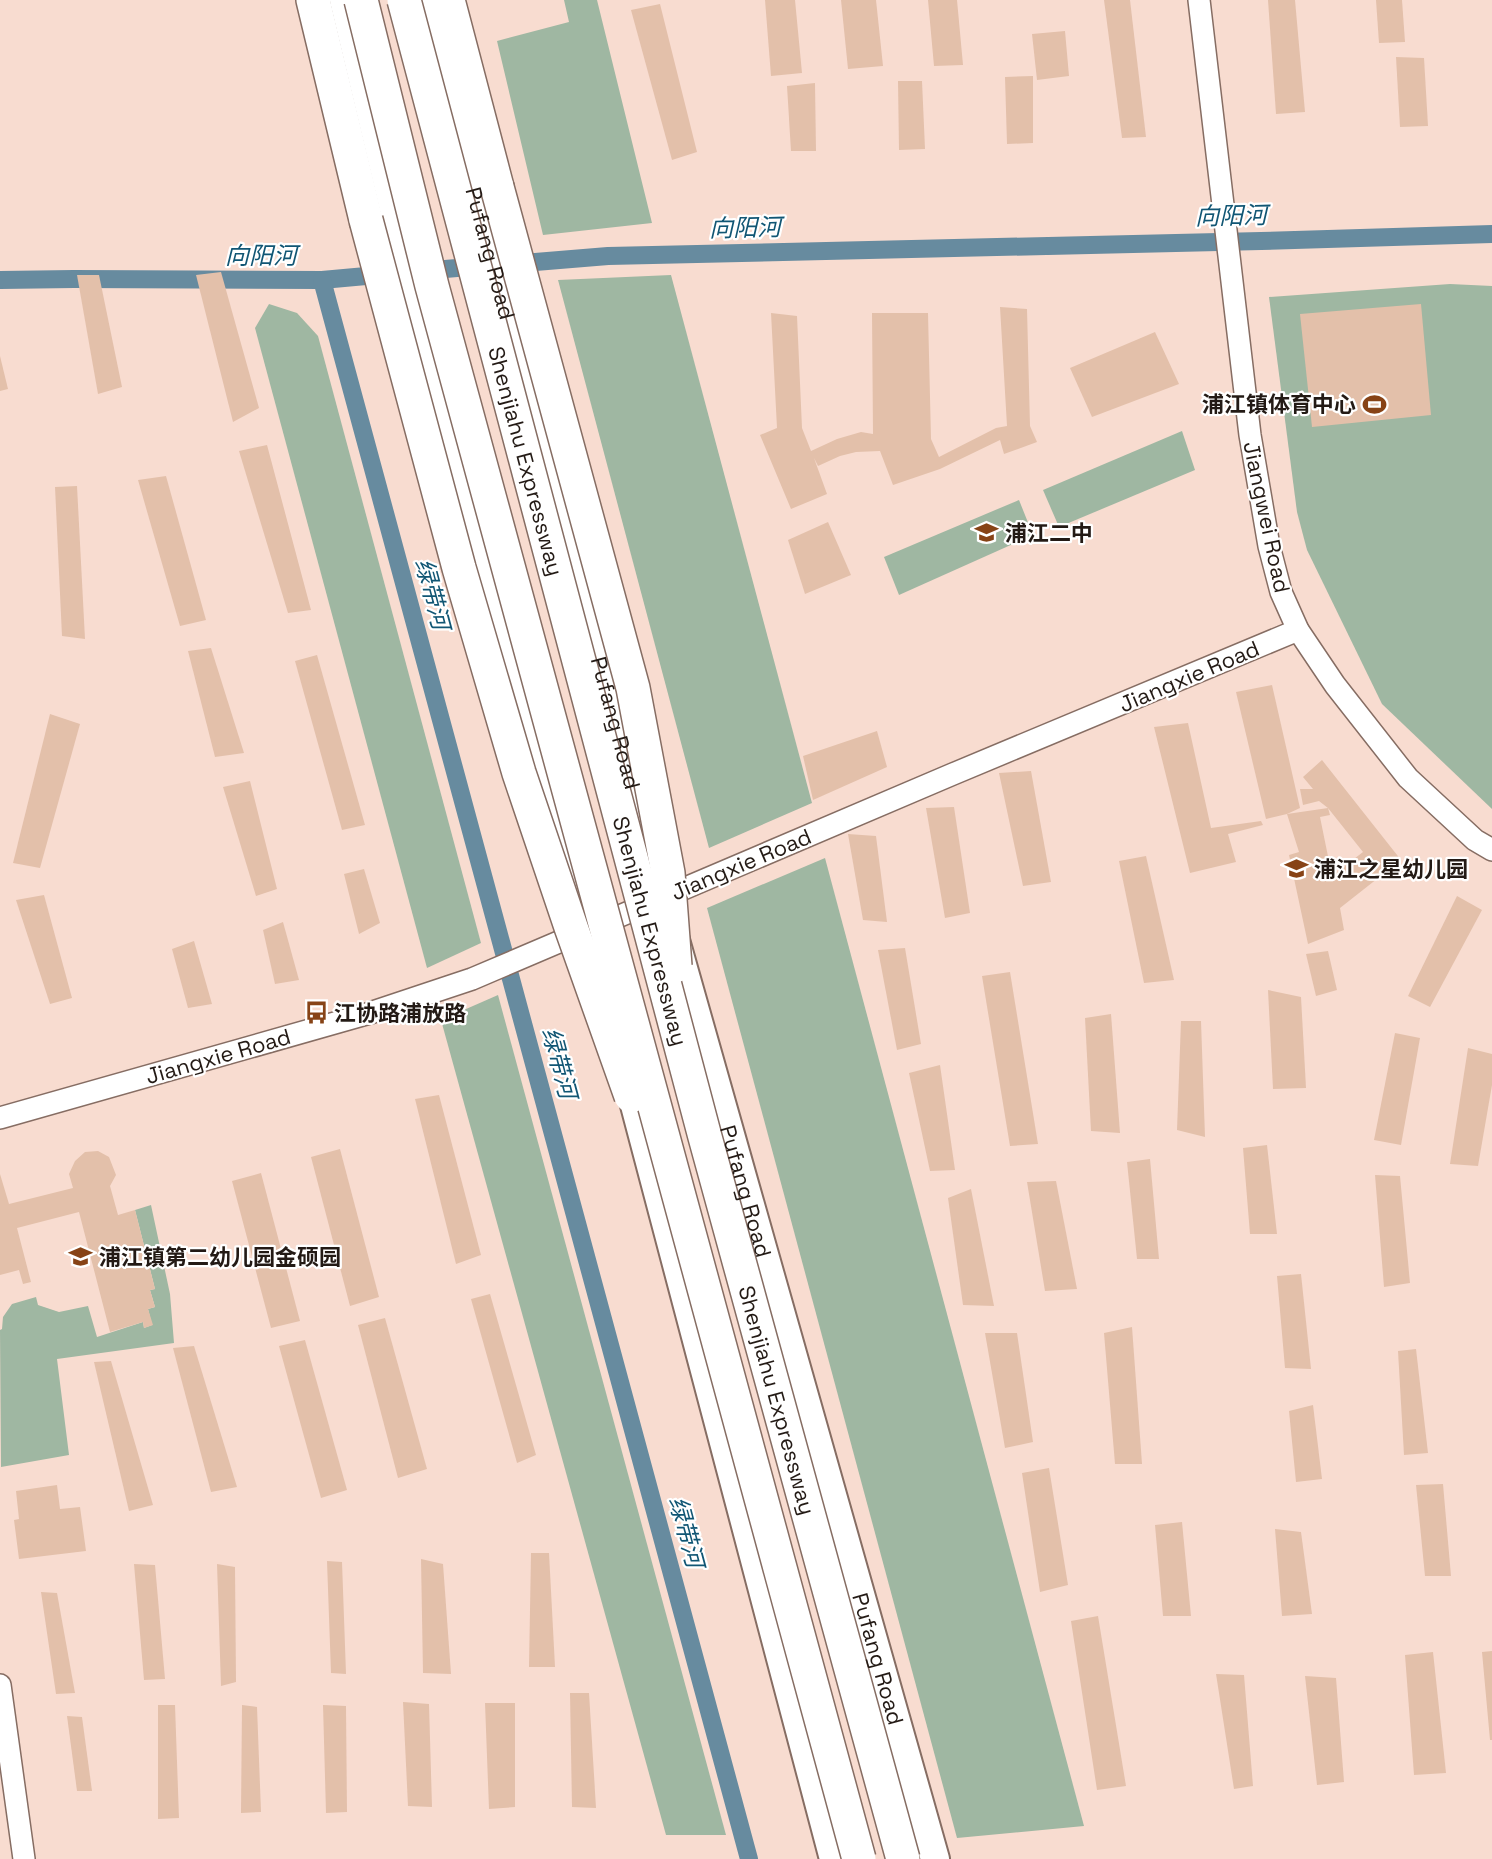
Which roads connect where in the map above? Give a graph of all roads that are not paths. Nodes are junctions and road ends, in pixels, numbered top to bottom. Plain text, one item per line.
1 (313, 0) edge
2 (344, 0) edge
3 (361, 0) edge
4 (404, 0) edge
5 (423, 0) edge
6 (448, 0) edge
7 (1199, 0) edge
8 (1298, 630) junction
9 (1492, 850) edge
10 (663, 897) junction
11 (588, 930) junction
12 (681, 1043) junction
13 (0, 1118) edge
14 (693, 1250) junction
15 (0, 1685) edge
16 (24, 1859) edge
17 (834, 1859) edge
18 (859, 1859) edge
19 (903, 1859) edge
20 (935, 1859) edge

1 - 14 highway, bridge
2 - 11 main road
3 - 14 highway, Shenjiahu Expressway, bridge
4 - 12 highway, Shenjiahu Expressway, bridge
5 - 10 main road, Pufang Road
6 - 12 highway, bridge
7 - 8 street, Jiangwei Road
8 - 9 street, Jiangwei Road
8 - 10 street, Jiangxie Road
10 - 11 street, Jiangxie Road
10 - 20 main road, Pufang Road
11 - 13 street, Jiangxie Road
11 - 17 main road
12 - 19 highway, Shenjiahu Expressway, bridge
14 - 18 highway, Shenjiahu Expressway, bridge
15 - 16 street

